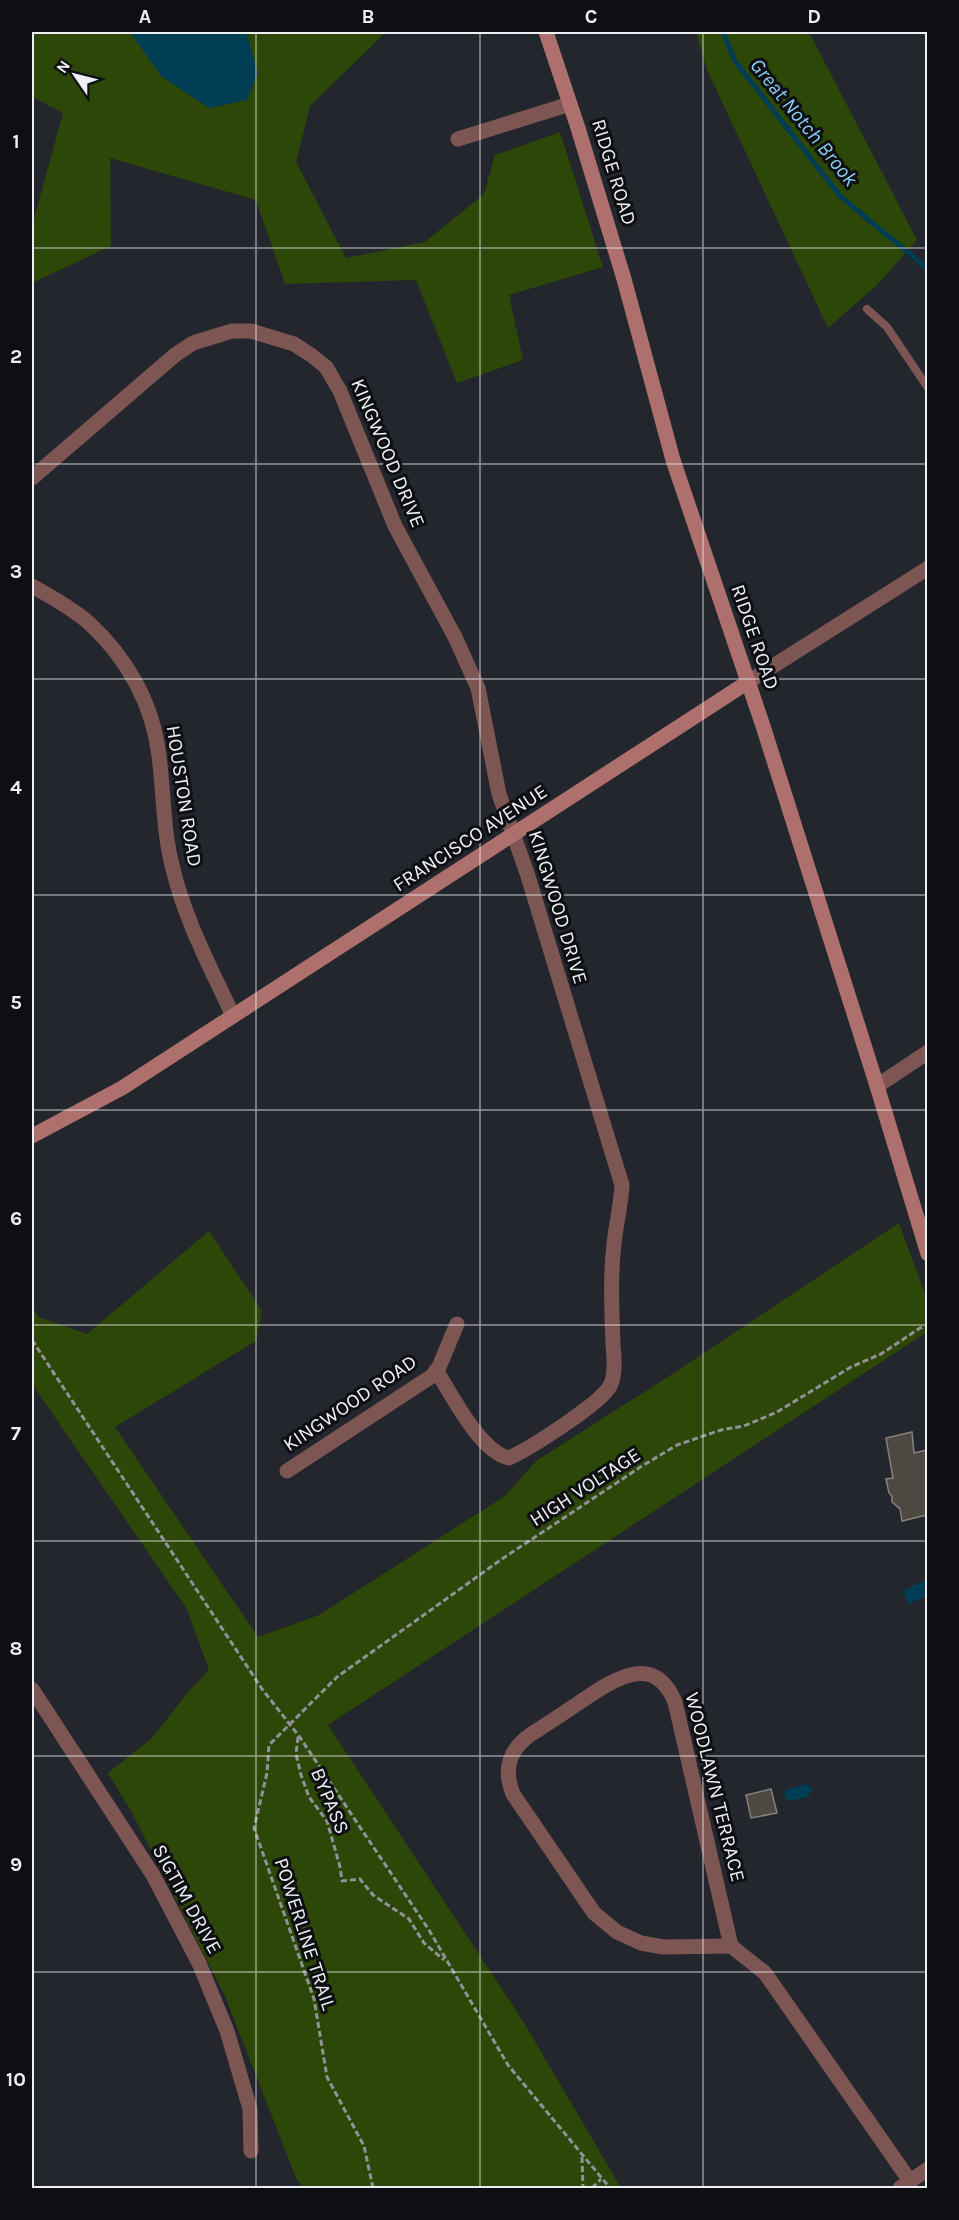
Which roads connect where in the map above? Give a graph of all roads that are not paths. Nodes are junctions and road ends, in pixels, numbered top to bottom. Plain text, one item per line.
1 (546, 32) edge
2 (570, 104) junction
3 (459, 139) dead end
4 (867, 309) dead end
5 (927, 387) edge
6 (32, 478) edge
7 (927, 568) edge
8 (32, 586) edge
9 (748, 682) junction
10 (513, 835) junction
11 (233, 1016) junction
12 (927, 1052) edge
13 (877, 1086) junction
14 (32, 1136) edge
15 (927, 1254) edge
16 (457, 1324) dead end
17 (436, 1370) junction
18 (287, 1471) dead end
19 (32, 1689) edge
20 (731, 1946) junction
21 (251, 2151) dead end
22 (927, 2169) edge
23 (905, 2185) edge

1 - 2 main road, RIDGE ROAD
2 - 3 street
2 - 9 main road, RIDGE ROAD
4 - 5 lane
6 - 10 street, KINGWOOD DRIVE
7 - 9 street, FRANCISCO AVENUE
8 - 11 street, HOUSTON ROAD
9 - 10 main road, FRANCISCO AVENUE
9 - 13 main road, RIDGE ROAD
10 - 11 main road, FRANCISCO AVENUE
10 - 17 street, KINGWOOD DRIVE
11 - 14 main road, FRANCISCO AVENUE
12 - 13 street
13 - 15 main road, RIDGE ROAD
16 - 17 street
17 - 18 street, KINGWOOD ROAD
19 - 21 street, SIGTIM DRIVE
20 - 20 street, WOODLAWN TERRACE
20 - 23 street
22 - 23 street

